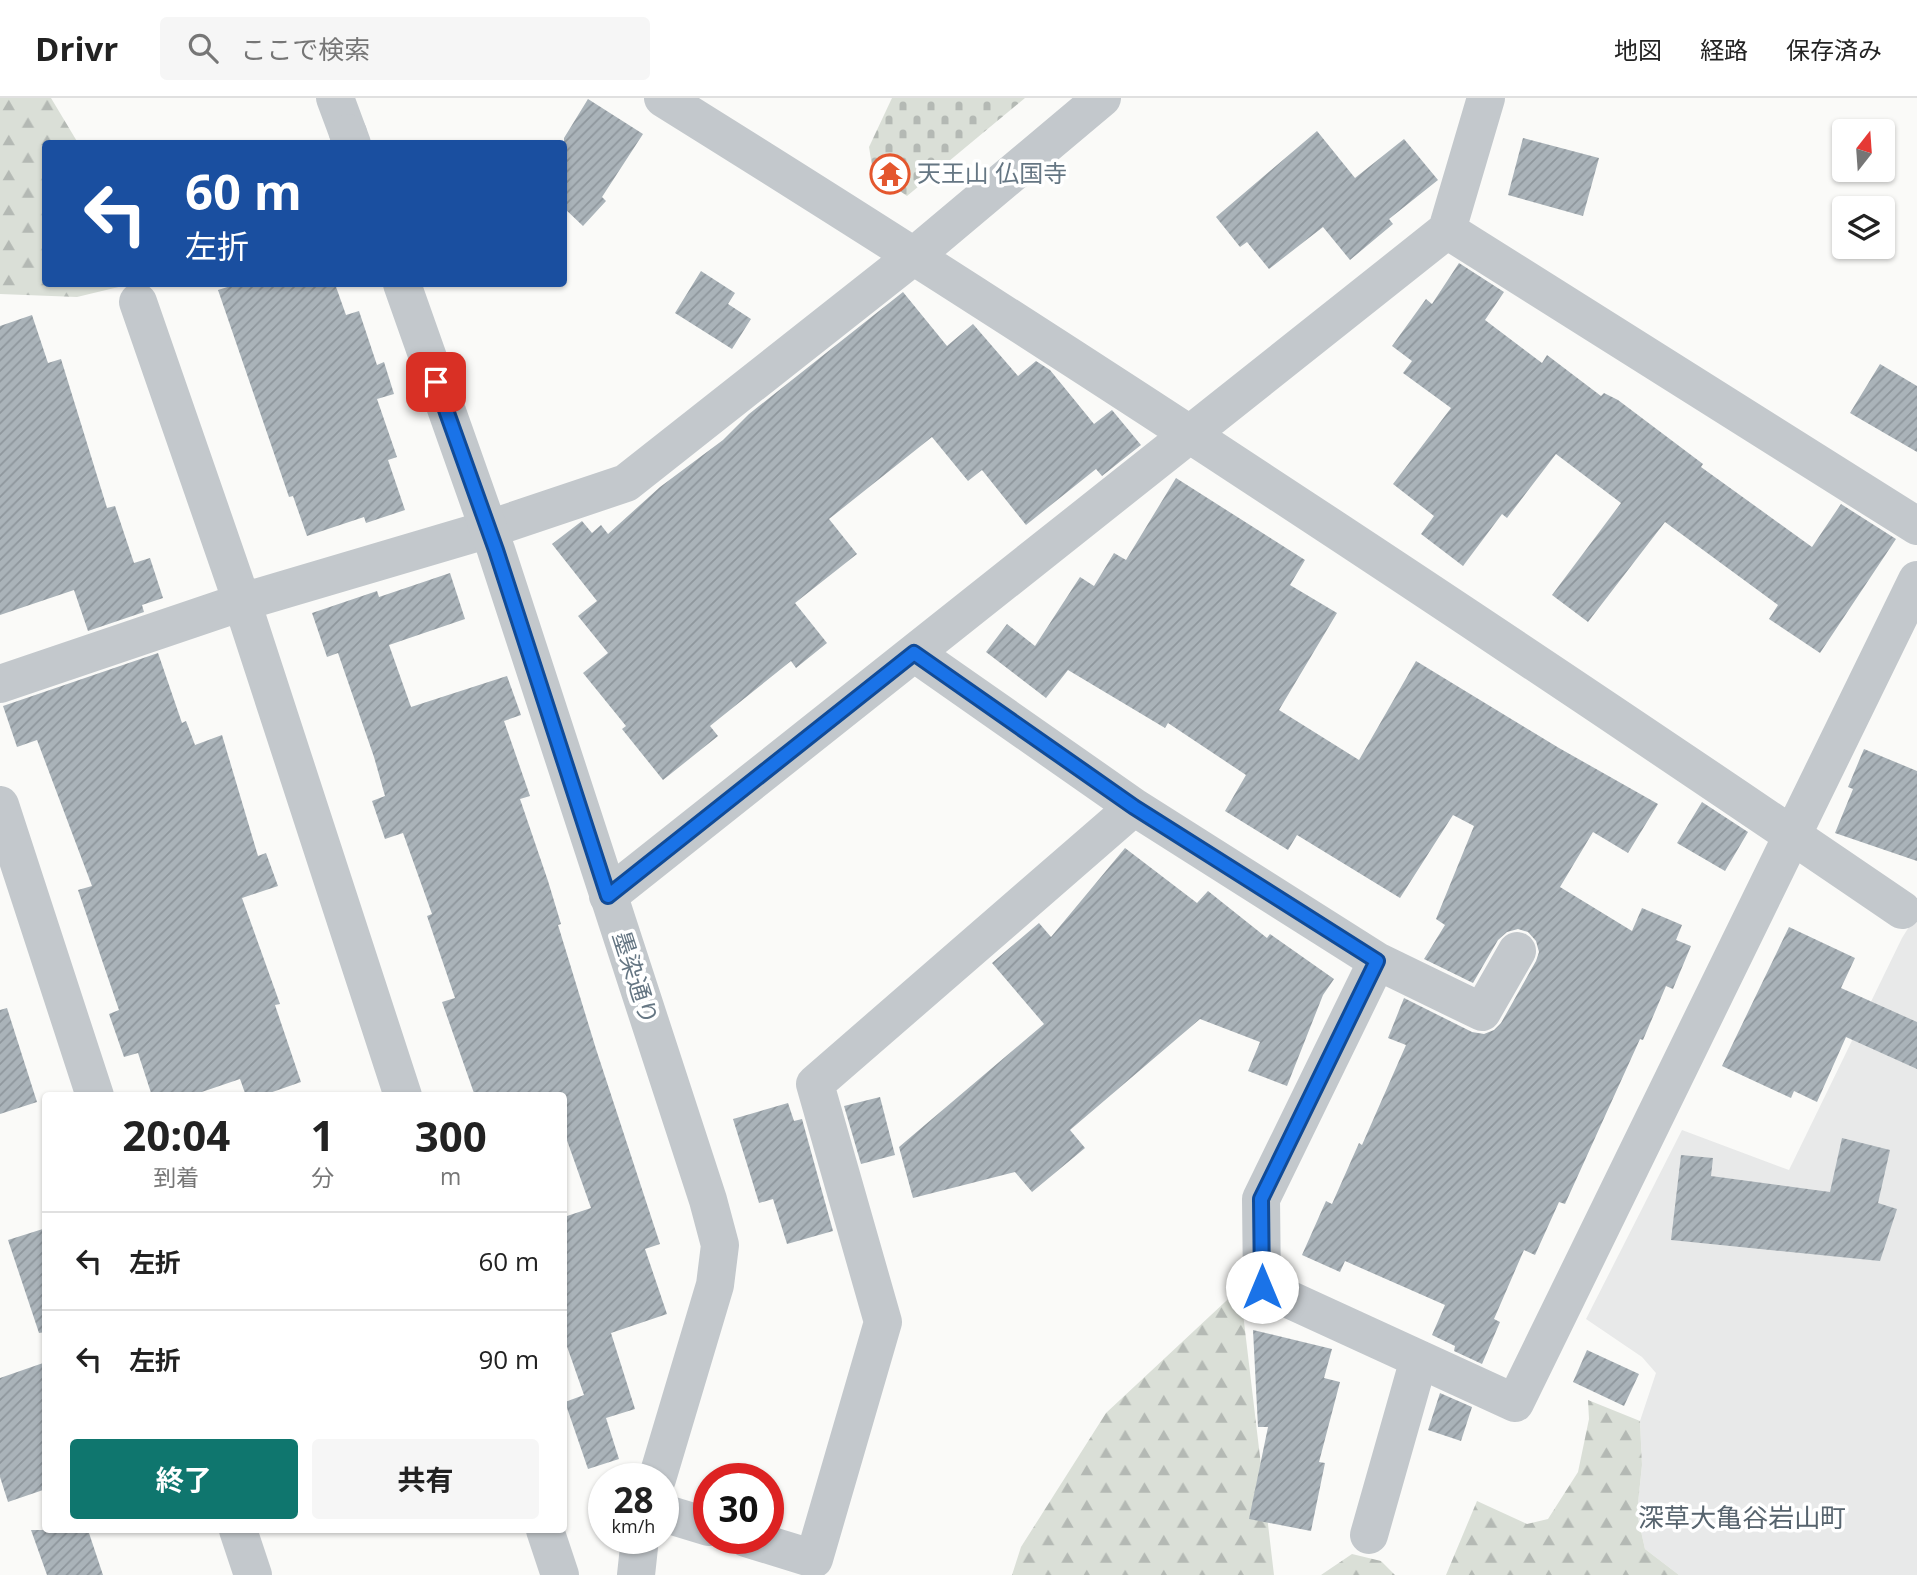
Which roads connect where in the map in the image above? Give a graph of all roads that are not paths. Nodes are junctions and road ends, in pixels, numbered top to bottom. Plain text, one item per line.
1 (663, 98) edge
2 (1102, 98) edge
3 (1486, 98) edge
4 (1447, 230) junction
5 (915, 255) junction
6 (403, 287) edge
7 (138, 302) dead end
8 (1190, 434) junction
9 (1917, 526) edge
10 (489, 529) junction
11 (1917, 580) edge
12 (242, 602) junction
13 (914, 653) junction
14 (0, 684) edge
15 (0, 805) edge
16 (1134, 807) junction
17 (1793, 835) junction
18 (608, 896) junction
19 (1902, 910) dead end
20 (1517, 951) dead end
21 (1377, 961) junction
22 (94, 1092) edge
23 (402, 1092) edge
24 (1419, 1359) junction
25 (662, 1463) edge
26 (239, 1533) edge
27 (546, 1533) edge
28 (1368, 1535) dead end
29 (784, 1550) edge
30 (638, 1554) edge
31 (253, 1575) edge
32 (560, 1575) edge
33 (636, 1575) edge

1 - 5 street
2 - 5 street
3 - 4 street
4 - 8 street
4 - 9 street
5 - 8 street
5 - 10 street
6 - 10 street, 墨染通り
7 - 12 street
8 - 13 street
8 - 17 street
10 - 12 street
10 - 18 street, 墨染通り
11 - 17 street
12 - 14 street
12 - 23 street
13 - 16 street
13 - 18 street
15 - 22 street
16 - 21 street
16 - 29 street
17 - 19 street
17 - 24 street
18 - 25 street, 墨染通り
20 - 21 street
21 - 24 street
24 - 28 street
26 - 31 street
27 - 32 street
30 - 33 street

